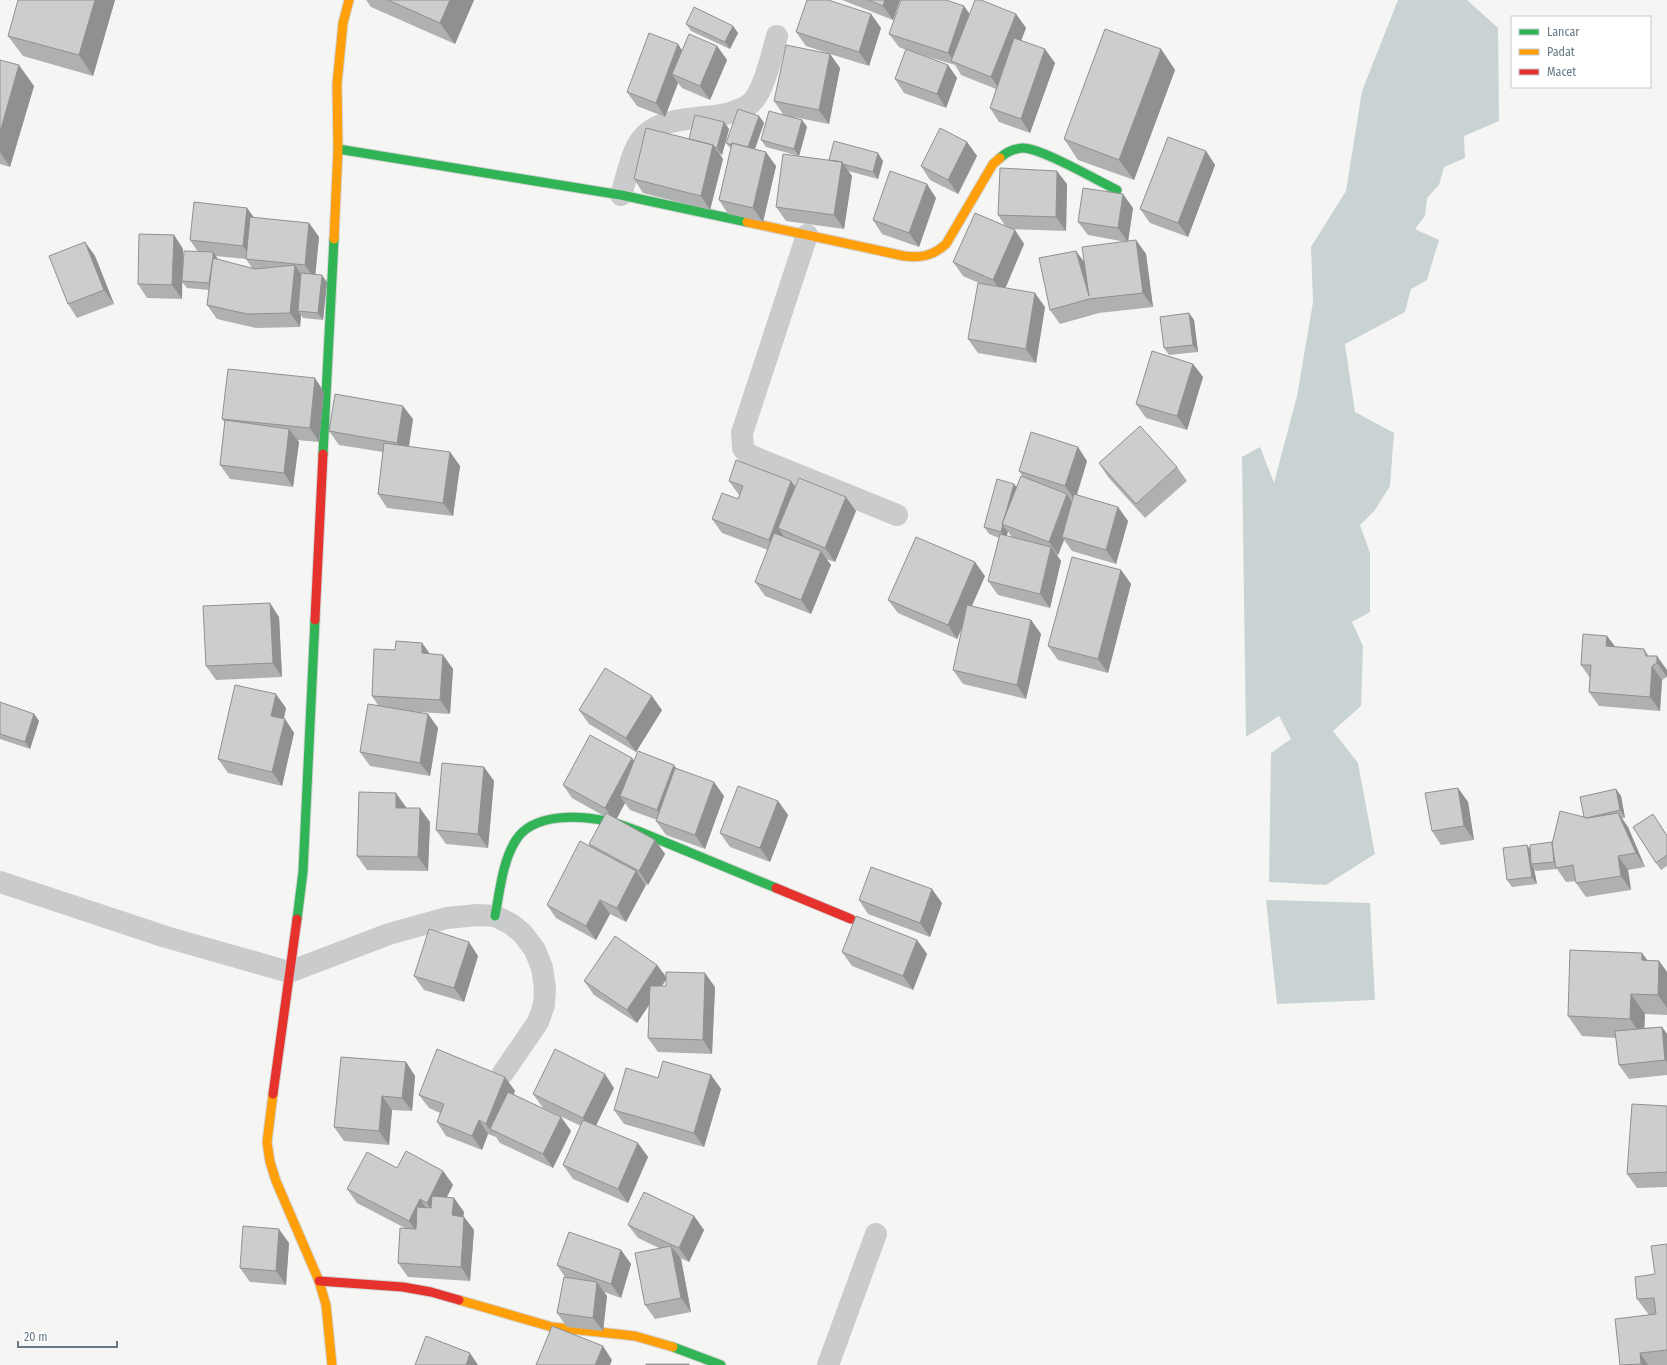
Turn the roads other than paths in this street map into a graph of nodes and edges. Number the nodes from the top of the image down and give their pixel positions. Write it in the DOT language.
graph roads {
  1 [pos="349,0"];
  2 [pos="777,36"];
  3 [pos="338,149"];
  4 [pos="1117,190"];
  5 [pos="621,195"];
  6 [pos="807,235"];
  7 [pos="897,515"];
  8 [pos="0,882"];
  9 [pos="496,916"];
  10 [pos="851,919"];
  11 [pos="289,972"];
  12 [pos="503,1073"];
  13 [pos="876,1234"];
  14 [pos="319,1281"];
  15 [pos="332,1365"];
  16 [pos="721,1365"];
  17 [pos="828,1365"];
  1 -- 3 [label="street"];
  2 -- 5 [label="street"];
  3 -- 5 [label="street"];
  3 -- 11 [label="street"];
  4 -- 6 [label="street"];
  5 -- 6 [label="street"];
  6 -- 7 [label="street"];
  8 -- 11 [label="street"];
  9 -- 10 [label="street"];
  9 -- 11 [label="street"];
  9 -- 12 [label="street"];
  11 -- 14 [label="street"];
  13 -- 17 [label="street"];
  14 -- 15 [label="street"];
  14 -- 16 [label="street"];
}
